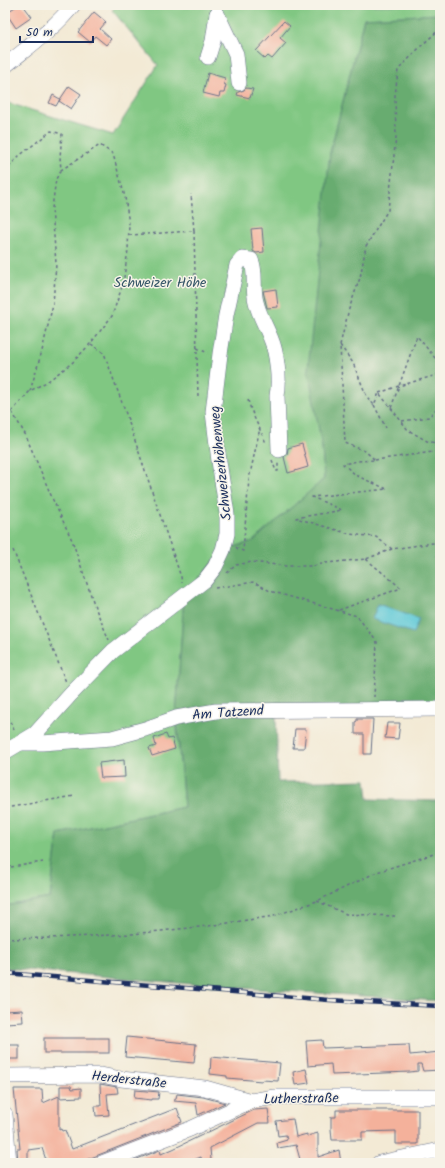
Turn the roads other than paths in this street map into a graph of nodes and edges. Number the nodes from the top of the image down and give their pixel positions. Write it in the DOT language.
graph roads {
  1 [pos="73,5"];
  2 [pos="217,9"];
  3 [pos="208,58"];
  4 [pos="5,66"];
  5 [pos="239,83"];
  6 [pos="278,450"];
  7 [pos="440,709"];
  8 [pos="20,743"];
  9 [pos="5,752"];
  10 [pos="5,1076"];
  11 [pos="440,1097"];
  12 [pos="251,1101"];
  13 [pos="5,1114"];
  14 [pos="440,1150"];
  15 [pos="9,1163"];
  16 [pos="102,1163"];
  17 [pos="382,1163"];
  1 -- 4 [label="street"];
  2 -- 3 [label="street"];
  2 -- 5 [label="street"];
  6 -- 8 [label="street, Schweizerhöhenweg"];
  7 -- 8 [label="street, Am Tatzend"];
  8 -- 9 [label="street, Schweizerhöhenweg"];
  10 -- 12 [label="street, Herderstraße"];
  11 -- 12 [label="street, Lutherstraße"];
  12 -- 16 [label="street, Lutherstraße"];
  13 -- 15 [label="street"];
  14 -- 17 [label="street"];
}
